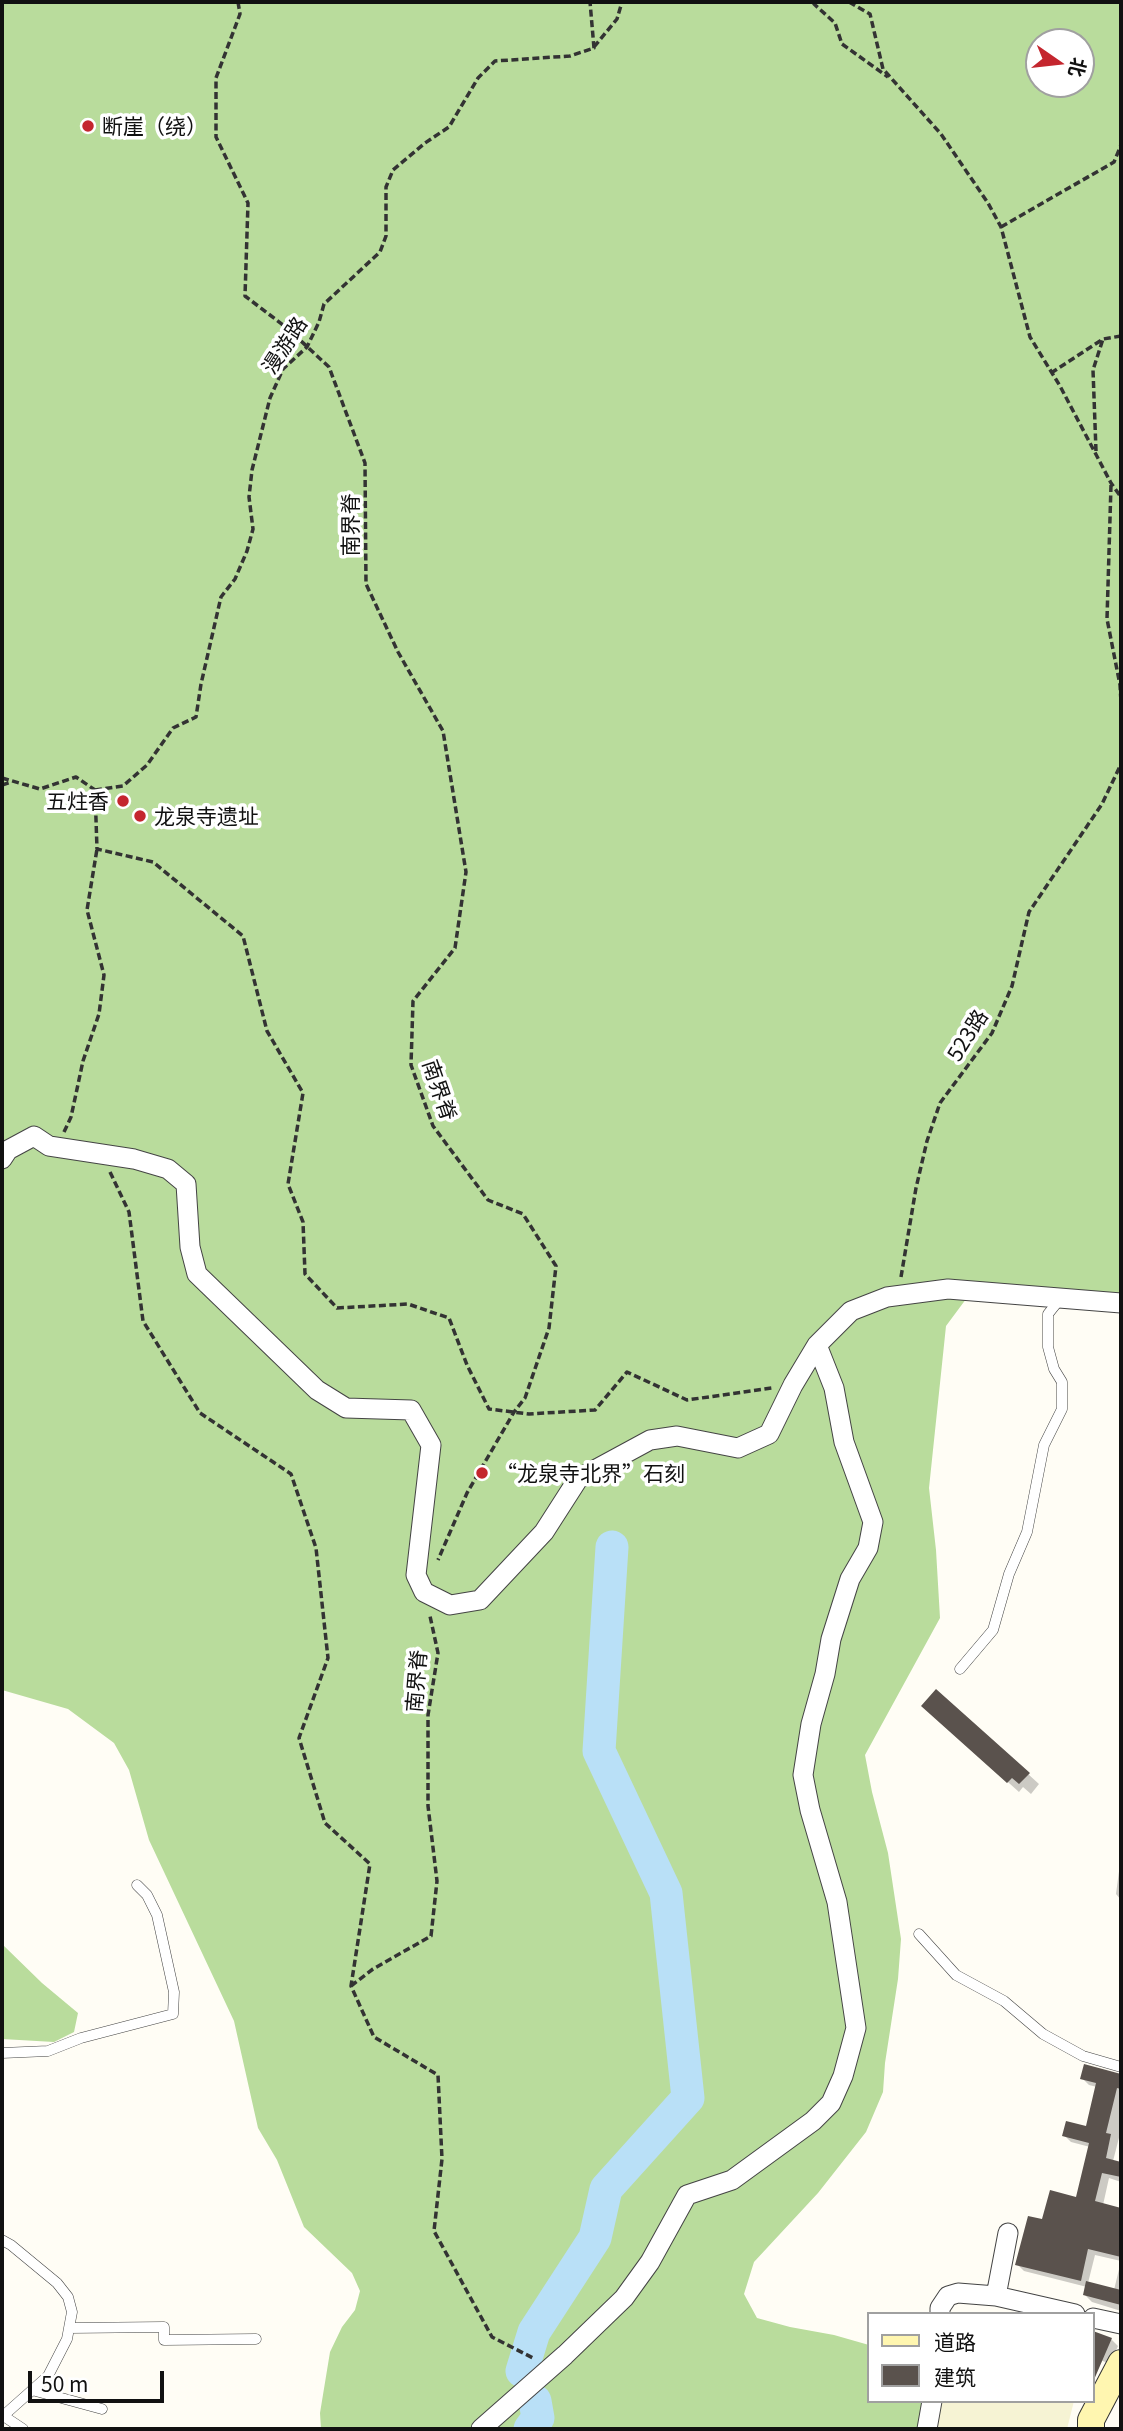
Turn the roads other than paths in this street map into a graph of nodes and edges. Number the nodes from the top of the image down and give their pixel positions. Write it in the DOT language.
graph roads {
  1 [pos="2,1159"];
  2 [pos="1061,1299"];
  3 [pos="1121,1303"];
  4 [pos="817,1345"];
  5 [pos="960,1669"];
  6 [pos="137,1885"];
  7 [pos="919,1934"];
  8 [pos="2,2053"];
  9 [pos="1121,2067"];
  10 [pos="1008,2233"];
  11 [pos="2,2240"];
  12 [pos="996,2296"];
  13 [pos="940,2312"];
  14 [pos="1066,2312"];
  15 [pos="1095,2318"];
  16 [pos="1121,2324"];
  17 [pos="69,2328"];
  18 [pos="256,2339"];
  19 [pos="1121,2362"];
  20 [pos="32,2390"];
  21 [pos="932,2403"];
  22 [pos="102,2409"];
  23 [pos="2,2416"];
  24 [pos="23,2429"];
  25 [pos="481,2429"];
  26 [pos="927,2429"];
  27 [pos="1091,2429"];
  1 -- 4 [label="street"];
  2 -- 3 [label="street"];
  2 -- 4 [label="street"];
  2 -- 5 [label="lane"];
  4 -- 25 [label="street"];
  6 -- 8 [label="lane"];
  7 -- 9 [label="lane"];
  10 -- 12 [label="street"];
  11 -- 17 [label="lane"];
  12 -- 13 [label="street"];
  12 -- 14 [label="street"];
  15 -- 16 [label="street"];
  17 -- 18 [label="lane"];
  17 -- 20 [label="lane"];
  19 -- 27 [label="street"];
  20 -- 22 [label="lane"];
  20 -- 23 [label="lane"];
  21 -- 26 [label="street"];
  23 -- 24 [label="lane"];
}
